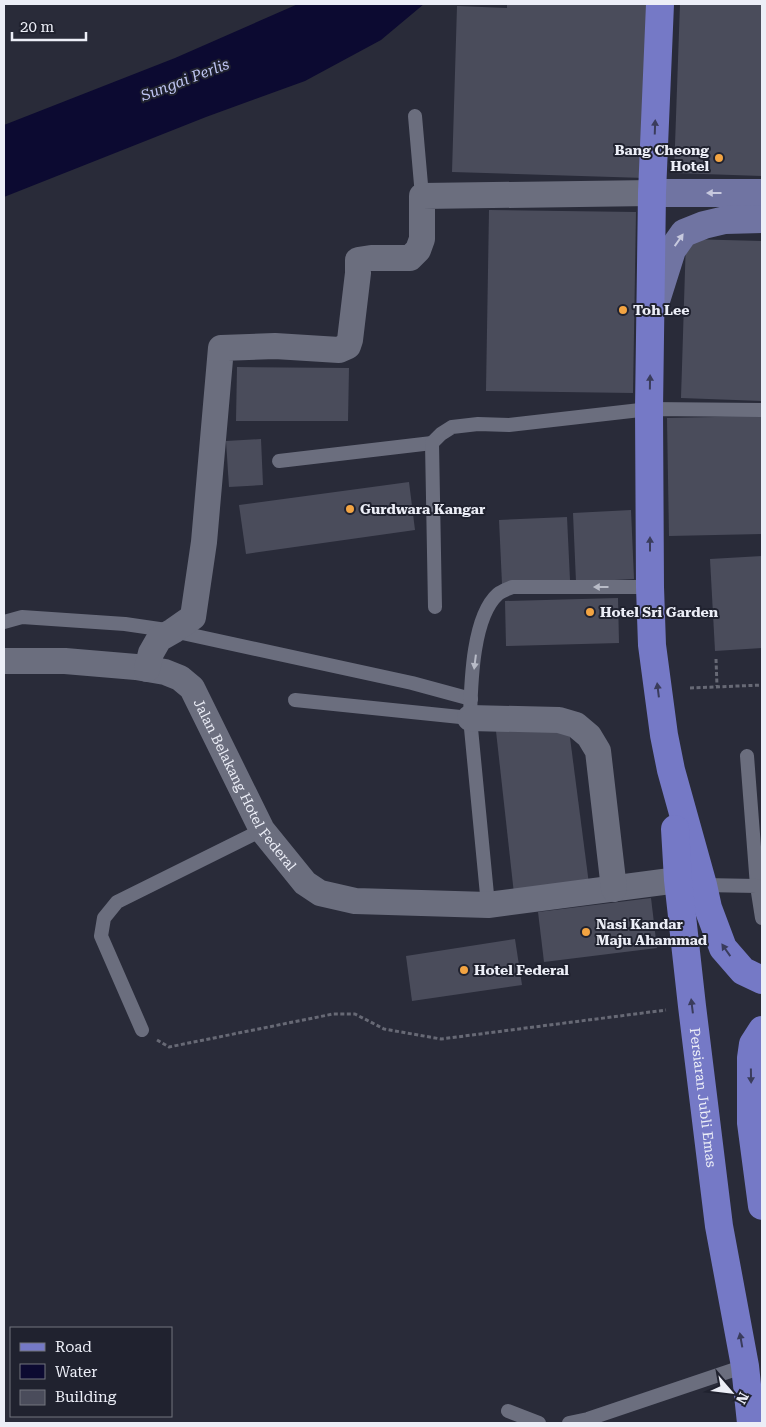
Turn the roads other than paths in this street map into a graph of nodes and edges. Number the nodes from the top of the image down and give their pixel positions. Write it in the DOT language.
graph roads {
  1 [pos="660,4"];
  2 [pos="415,116"];
  3 [pos="762,193"];
  4 [pos="652,194"];
  5 [pos="422,196"];
  6 [pos="762,219"];
  7 [pos="651,318"];
  8 [pos="649,409"];
  9 [pos="762,410"];
  10 [pos="432,443"];
  11 [pos="279,461"];
  12 [pos="650,587"];
  13 [pos="435,607"];
  14 [pos="4,622"];
  15 [pos="174,631"];
  16 [pos="4,661"];
  17 [pos="147,669"];
  18 [pos="295,700"];
  19 [pos="470,703"];
  20 [pos="747,756"];
  21 [pos="262,830"];
  22 [pos="690,882"];
  23 [pos="757,886"];
  24 [pos="614,888"];
  25 [pos="488,905"];
  26 [pos="762,918"];
  27 [pos="762,980"];
  28 [pos="142,1030"];
  29 [pos="762,1030"];
  30 [pos="762,1197"];
  31 [pos="745,1366"];
  32 [pos="508,1411"];
  33 [pos="539,1423"];
  34 [pos="569,1423"];
  35 [pos="751,1423"];
  4 -- 1 [label="main road, one-way"];
  2 -- 5 [label="lane"];
  3 -- 4 [label="street, one-way"];
  4 -- 5 [label="street"];
  4 -- 7 [label="main road"];
  5 -- 15 [label="street"];
  7 -- 6 [label="street, one-way"];
  8 -- 7 [label="main road, one-way"];
  8 -- 9 [label="lane"];
  8 -- 10 [label="lane"];
  12 -- 8 [label="main road, one-way"];
  10 -- 11 [label="lane"];
  10 -- 13 [label="lane"];
  12 -- 19 [label="lane, one-way"];
  22 -- 12 [label="main road, one-way"];
  14 -- 15 [label="lane"];
  15 -- 17 [label="street"];
  15 -- 19 [label="lane"];
  16 -- 17 [label="street, Jalan Belakang Hotel Federal"];
  17 -- 21 [label="street, Jalan Belakang Hotel Federal"];
  18 -- 19 [label="lane"];
  19 -- 24 [label="street"];
  19 -- 25 [label="lane"];
  20 -- 23 [label="lane"];
  21 -- 25 [label="street, Jalan Belakang Hotel Federal"];
  21 -- 28 [label="lane"];
  22 -- 23 [label="lane"];
  22 -- 24 [label="street, Jalan Belakang Hotel Federal"];
  27 -- 22 [label="main road, one-way"];
  31 -- 22 [label="main road, Persiaran Jubli Emas, one-way"];
  23 -- 26 [label="lane"];
  24 -- 25 [label="street, Jalan Belakang Hotel Federal"];
  29 -- 30 [label="main road, one-way"];
  31 -- 34 [label="lane"];
  31 -- 35 [label="main road, Persiaran Jubli Emas"];
  32 -- 33 [label="lane"];
}
